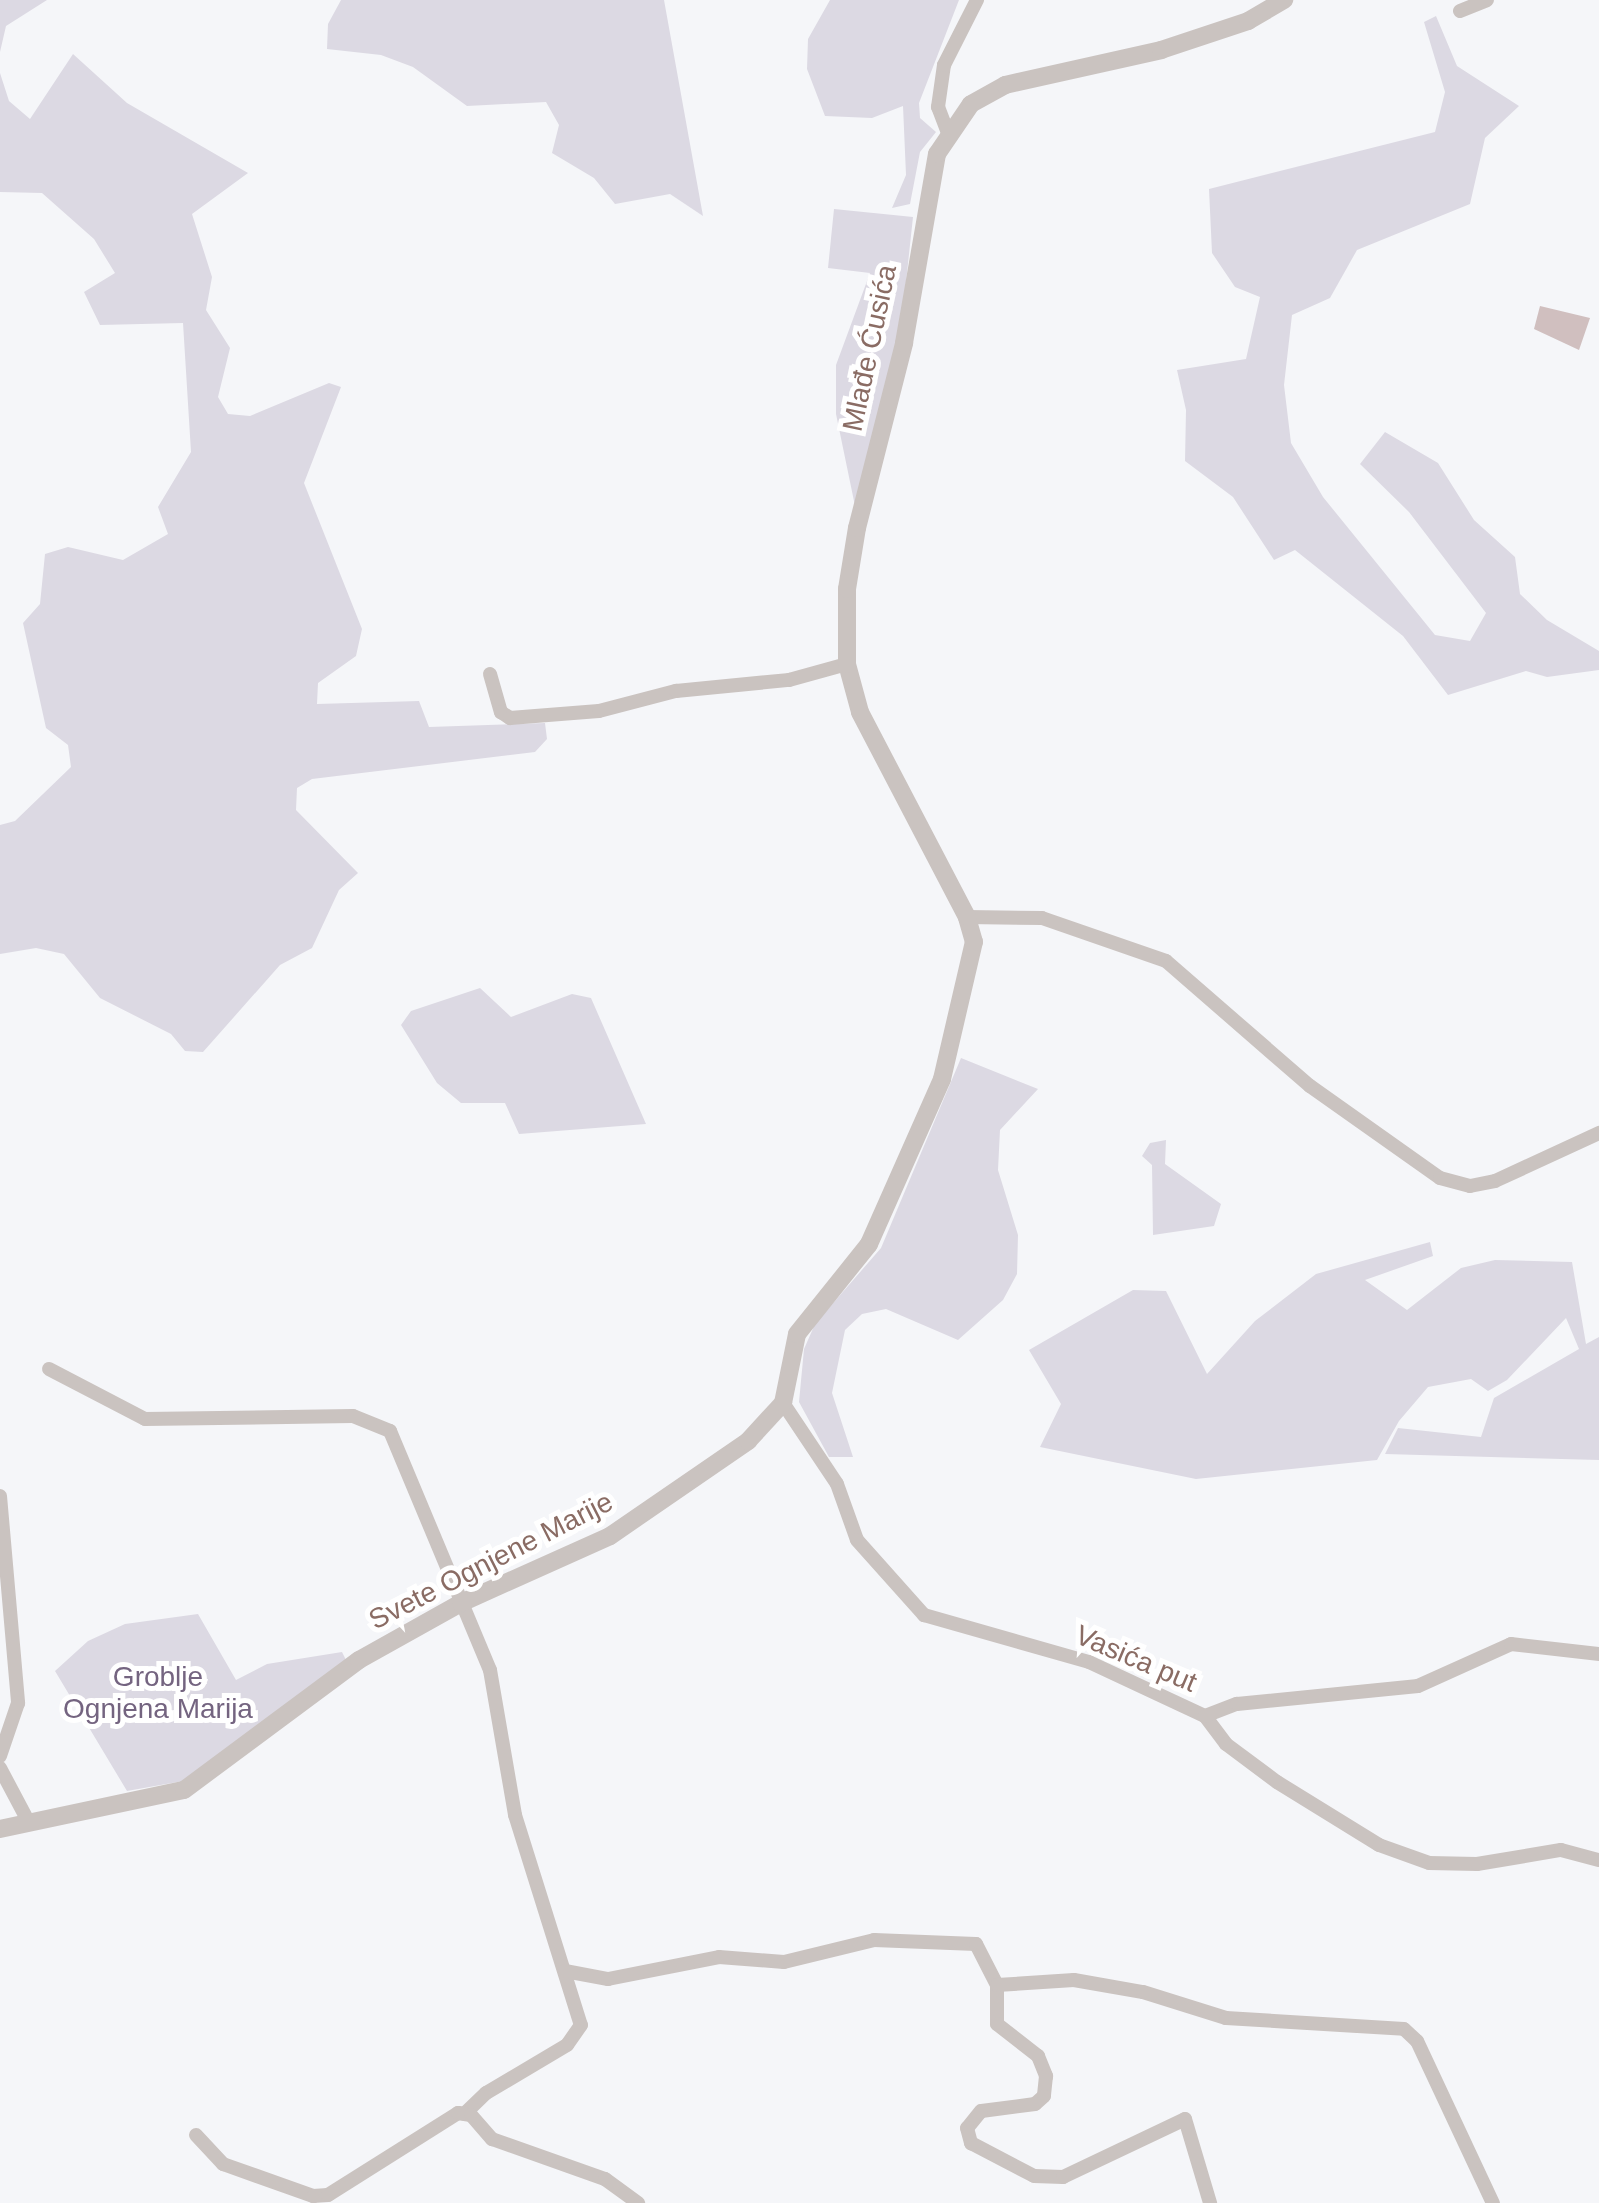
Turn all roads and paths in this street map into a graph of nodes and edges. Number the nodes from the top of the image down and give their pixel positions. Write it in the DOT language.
graph roads {
  1 [pos="977,0"];
  2 [pos="1284,0"];
  3 [pos="1487,0"];
  4 [pos="1460,11"];
  5 [pos="948,133"];
  6 [pos="847,664"];
  7 [pos="490,674"];
  8 [pos="967,918"];
  9 [pos="1599,1133"];
  10 [pos="48,1369"];
  11 [pos="783,1403"];
  12 [pos="0,1496"];
  13 [pos="462,1603"];
  14 [pos="1599,1654"];
  15 [pos="1206,1716"];
  16 [pos="0,1756"];
  17 [pos="0,1768"];
  18 [pos="28,1818"];
  19 [pos="0,1829"];
  20 [pos="1599,1860"];
  21 [pos="565,1971"];
  22 [pos="997,1986"];
  23 [pos="464,2114"];
  24 [pos="196,2135"];
  25 [pos="638,2203"];
  26 [pos="1210,2203"];
  27 [pos="1493,2203"];
  1 -- 5 [label="street"];
  2 -- 5 [label="street, Mlađe Ćusića"];
  3 -- 4 [label="street"];
  5 -- 6 [label="street, Mlađe Ćusića"];
  6 -- 7 [label="street"];
  6 -- 8 [label="street, Mlađe Ćusića"];
  8 -- 9 [label="street"];
  8 -- 11 [label="street"];
  10 -- 13 [label="street"];
  11 -- 13 [label="street, Svete Ognjene Marije"];
  11 -- 15 [label="street, Vasića put"];
  12 -- 16 [label="street"];
  13 -- 18 [label="street, Svete Ognjene Marije"];
  13 -- 21 [label="street"];
  14 -- 15 [label="street"];
  15 -- 20 [label="street, Vasića put"];
  17 -- 18 [label="street"];
  18 -- 19 [label="street, Svete Ognjene Marije"];
  21 -- 22 [label="street"];
  21 -- 23 [label="street"];
  22 -- 26 [label="street"];
  22 -- 27 [label="street"];
  23 -- 24 [label="street"];
  23 -- 25 [label="street"];
}
